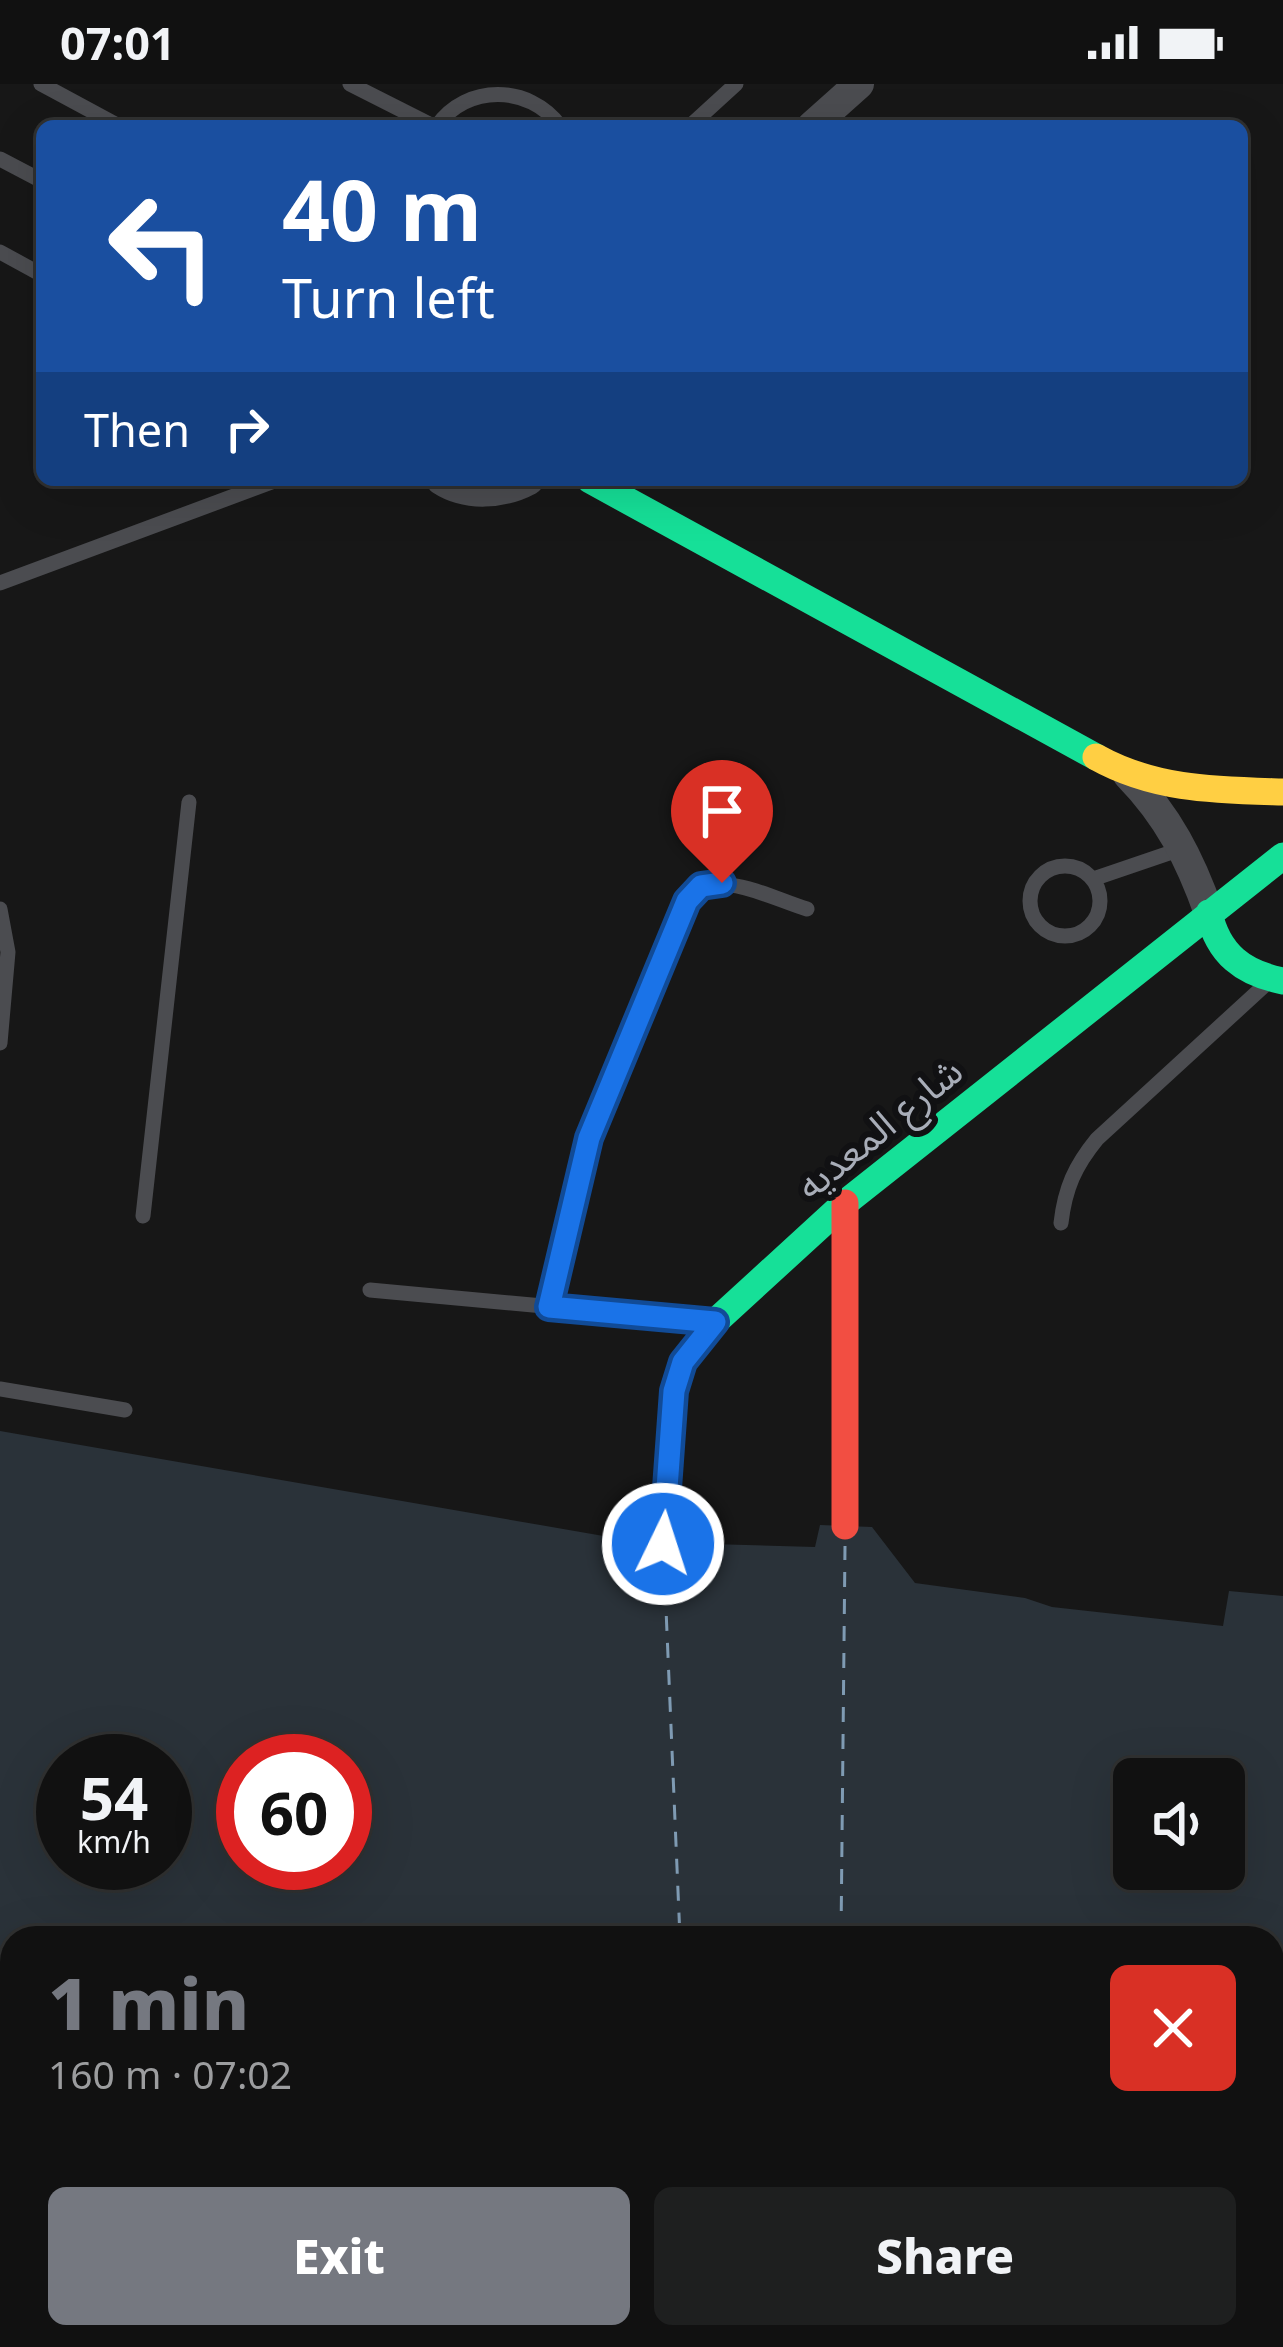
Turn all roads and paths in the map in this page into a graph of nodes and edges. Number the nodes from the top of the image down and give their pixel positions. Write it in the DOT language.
graph roads {
  1 [pos="41,84"];
  2 [pos="350,84"];
  3 [pos="545,84"];
  4 [pos="736,84"];
  5 [pos="859,84"];
  6 [pos="531,96"];
  7 [pos="108,120"];
  8 [pos="423,120"];
  9 [pos="440,120"];
  10 [pos="556,120"];
  11 [pos="697,120"];
  12 [pos="819,120"];
  13 [pos="0,160"];
  14 [pos="36,178"];
  15 [pos="0,252"];
  16 [pos="36,271"];
  17 [pos="262,486"];
  18 [pos="450,486"];
  19 [pos="510,486"];
  20 [pos="601,486"];
  21 [pos="0,583"];
  22 [pos="1128,776"];
  23 [pos="1283,792"];
  24 [pos="189,802"];
  25 [pos="1184,848"];
  26 [pos="1283,856"];
  27 [pos="1093,879"];
  28 [pos="0,909"];
  29 [pos="807,909"];
  30 [pos="1209,914"];
  31 [pos="1278,980"];
  32 [pos="0,1043"];
  33 [pos="845,1203"];
  34 [pos="143,1216"];
  35 [pos="1061,1223"];
  36 [pos="370,1290"];
  37 [pos="549,1307"];
  38 [pos="715,1322"];
  39 [pos="0,1389"];
  40 [pos="124,1410"];
  41 [pos="845,1526"];
  42 [pos="663,1544"];
  1 -- 7 [label="lane"];
  2 -- 8 [label="lane"];
  3 -- 6 [label="lane"];
  4 -- 11 [label="lane"];
  5 -- 12 [label="street"];
  6 -- 9 [label="lane"];
  6 -- 10 [label="lane"];
  13 -- 14 [label="lane"];
  15 -- 16 [label="lane"];
  17 -- 21 [label="lane"];
  18 -- 19 [label="street"];
  20 -- 22 [label="main road"];
  22 -- 23 [label="main road"];
  22 -- 25 [label="street"];
  24 -- 34 [label="lane"];
  25 -- 27 [label="lane"];
  25 -- 30 [label="street"];
  26 -- 30 [label="main road, شارع المعديه"];
  27 -- 27 [label="lane"];
  28 -- 32 [label="lane"];
  29 -- 37 [label="lane"];
  30 -- 31 [label="main road"];
  30 -- 33 [label="main road, شارع المعديه"];
  31 -- 35 [label="lane"];
  33 -- 38 [label="main road, شارع المعديه"];
  33 -- 41 [label="main road"];
  36 -- 37 [label="lane"];
  37 -- 38 [label="lane"];
  38 -- 42 [label="main road, شارع المعديه"];
  39 -- 40 [label="lane"];
}
